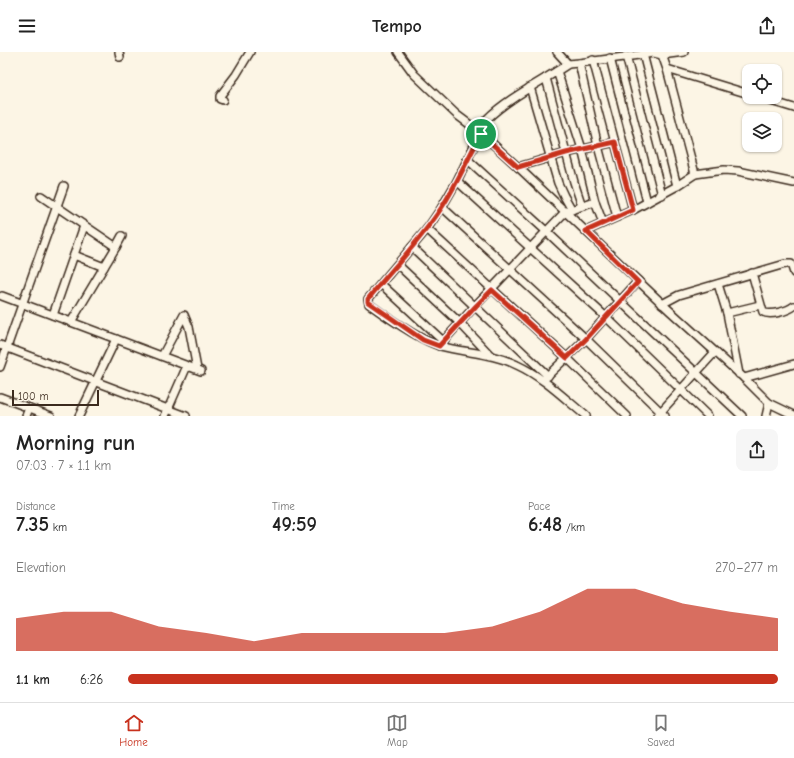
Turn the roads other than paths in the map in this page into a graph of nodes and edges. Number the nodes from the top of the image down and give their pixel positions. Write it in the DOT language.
graph roads {
  1 [pos="250,52"];
  2 [pos="398,52"];
  3 [pos="557,52"];
  4 [pos="684,52"];
  5 [pos="658,53"];
  6 [pos="643,54"];
  7 [pos="626,56"];
  8 [pos="610,58"];
  9 [pos="593,60"];
  10 [pos="579,63"];
  11 [pos="568,64"];
  12 [pos="667,69"];
  13 [pos="557,71"];
  14 [pos="546,78"];
  15 [pos="530,87"];
  16 [pos="742,92"];
  17 [pos="222,100"];
  18 [pos="781,104"];
  19 [pos="794,108"];
  20 [pos="481,134"];
  21 [pos="615,142"];
  22 [pos="598,146"];
  23 [pos="582,149"];
  24 [pos="566,153"];
  25 [pos="551,157"];
  26 [pos="467,159"];
  27 [pos="518,167"];
  28 [pos="695,174"];
  29 [pos="457,181"];
  30 [pos="794,183"];
  31 [pos="64,186"];
  32 [pos="677,186"];
  33 [pos="662,195"];
  34 [pos="42,196"];
  35 [pos="595,202"];
  36 [pos="647,202"];
  37 [pos="582,206"];
  38 [pos="57,207"];
  39 [pos="442,207"];
  40 [pos="633,210"];
  41 [pos="568,211"];
  42 [pos="617,217"];
  43 [pos="603,223"];
  44 [pos="84,226"];
  45 [pos="427,229"];
  46 [pos="546,231"];
  47 [pos="586,231"];
  48 [pos="122,236"];
  49 [pos="116,247"];
  50 [pos="412,247"];
  51 [pos="531,248"];
  52 [pos="74,255"];
  53 [pos="398,265"];
  54 [pos="104,267"];
  55 [pos="511,269"];
  56 [pos="752,273"];
  57 [pos="794,273"];
  58 [pos="638,282"];
  59 [pos="381,284"];
  60 [pos="718,284"];
  61 [pos="492,290"];
  62 [pos="2,296"];
  63 [pos="621,301"];
  64 [pos="22,304"];
  65 [pos="662,304"];
  66 [pos="760,305"];
  67 [pos="476,306"];
  68 [pos="794,306"];
  69 [pos="727,314"];
  70 [pos="53,315"];
  71 [pos="606,317"];
  72 [pos="71,322"];
  73 [pos="460,323"];
  74 [pos="116,339"];
  75 [pos="586,339"];
  76 [pos="441,344"];
  77 [pos="3,346"];
  78 [pos="715,352"];
  79 [pos="490,355"];
  80 [pos="162,356"];
  81 [pos="567,358"];
  82 [pos="794,364"];
  83 [pos="187,366"];
  84 [pos="0,367"];
  85 [pos="696,373"];
  86 [pos="741,376"];
  87 [pos="545,378"];
  88 [pos="96,381"];
  89 [pos="680,390"];
  90 [pos="0,397"];
  91 [pos="769,403"];
  92 [pos="30,408"];
  93 [pos="166,413"];
  94 [pos="661,415"];
  95 [pos="794,415"];
  96 [pos="26,416"];
  97 [pos="51,416"];
  98 [pos="79,416"];
  99 [pos="186,416"];
  100 [pos="586,416"];
  101 [pos="627,416"];
  102 [pos="708,416"];
  103 [pos="742,416"];
  104 [pos="766,416"];
  1 -- 17 [label="street"];
  2 -- 20 [label="street"];
  3 -- 11 [label="street"];
  4 -- 5 [label="street"];
  5 -- 6 [label="street"];
  5 -- 12 [label="street"];
  6 -- 7 [label="street"];
  6 -- 32 [label="street"];
  7 -- 8 [label="street"];
  7 -- 33 [label="street"];
  8 -- 9 [label="street"];
  8 -- 36 [label="street"];
  9 -- 10 [label="street"];
  9 -- 21 [label="street"];
  10 -- 11 [label="street"];
  10 -- 22 [label="street"];
  11 -- 13 [label="street"];
  12 -- 16 [label="street"];
  12 -- 28 [label="street"];
  13 -- 14 [label="street"];
  13 -- 23 [label="street"];
  14 -- 15 [label="street"];
  14 -- 24 [label="street"];
  15 -- 20 [label="street"];
  15 -- 25 [label="street"];
  18 -- 19 [label="street"];
  20 -- 26 [label="street"];
  20 -- 27 [label="street"];
  21 -- 22 [label="street"];
  21 -- 40 [label="street"];
  22 -- 23 [label="street"];
  22 -- 42 [label="street"];
  23 -- 24 [label="street"];
  23 -- 35 [label="street"];
  24 -- 25 [label="street"];
  24 -- 37 [label="street"];
  25 -- 27 [label="street"];
  25 -- 41 [label="street"];
  26 -- 29 [label="street"];
  26 -- 46 [label="street"];
  27 -- 41 [label="street"];
  28 -- 30 [label="street"];
  28 -- 32 [label="street"];
  29 -- 39 [label="street"];
  29 -- 51 [label="street"];
  31 -- 38 [label="street"];
  32 -- 33 [label="street"];
  33 -- 36 [label="street"];
  34 -- 38 [label="street"];
  35 -- 37 [label="street"];
  35 -- 43 [label="street"];
  36 -- 40 [label="street"];
  37 -- 41 [label="street"];
  38 -- 44 [label="street"];
  38 -- 64 [label="street"];
  39 -- 45 [label="street"];
  39 -- 55 [label="street"];
  40 -- 42 [label="street"];
  41 -- 46 [label="street"];
  41 -- 47 [label="street"];
  42 -- 43 [label="street"];
  43 -- 47 [label="street"];
  44 -- 49 [label="street"];
  44 -- 52 [label="street"];
  45 -- 50 [label="street"];
  45 -- 61 [label="street"];
  46 -- 51 [label="street"];
  46 -- 63 [label="street"];
  47 -- 58 [label="street"];
  48 -- 49 [label="street"];
  49 -- 54 [label="street"];
  50 -- 53 [label="street"];
  50 -- 67 [label="street"];
  51 -- 55 [label="street"];
  51 -- 71 [label="street"];
  52 -- 54 [label="street"];
  52 -- 70 [label="street"];
  53 -- 59 [label="street"];
  53 -- 73 [label="street"];
  54 -- 72 [label="street"];
  55 -- 61 [label="street"];
  55 -- 75 [label="street"];
  56 -- 57 [label="street"];
  56 -- 60 [label="street"];
  56 -- 66 [label="street"];
  58 -- 63 [label="street"];
  58 -- 65 [label="street"];
  59 -- 76 [label="street"];
  59 -- 76 [label="street"];
  60 -- 65 [label="street"];
  60 -- 69 [label="street"];
  61 -- 67 [label="street"];
  61 -- 81 [label="street"];
  62 -- 64 [label="street"];
  63 -- 71 [label="street"];
  63 -- 85 [label="street"];
  64 -- 70 [label="street"];
  64 -- 77 [label="street"];
  65 -- 78 [label="street"];
  66 -- 68 [label="street"];
  66 -- 69 [label="street"];
  67 -- 73 [label="street"];
  67 -- 87 [label="street"];
  69 -- 86 [label="street"];
  70 -- 72 [label="street"];
  71 -- 75 [label="street"];
  71 -- 89 [label="street"];
  72 -- 74 [label="street"];
  73 -- 76 [label="street"];
  73 -- 79 [label="street"];
  74 -- 80 [label="street"];
  74 -- 88 [label="street"];
  75 -- 81 [label="street"];
  75 -- 94 [label="street"];
  76 -- 79 [label="street"];
  77 -- 84 [label="street"];
  77 -- 88 [label="street"];
  78 -- 85 [label="street"];
  78 -- 86 [label="street"];
  79 -- 87 [label="street"];
  80 -- 83 [label="street"];
  80 -- 83 [label="street"];
  81 -- 87 [label="street"];
  81 -- 101 [label="street"];
  82 -- 86 [label="street"];
  83 -- 93 [label="street"];
  85 -- 89 [label="street"];
  85 -- 103 [label="street"];
  86 -- 91 [label="street"];
  87 -- 100 [label="street"];
  88 -- 93 [label="street"];
  88 -- 98 [label="street"];
  89 -- 94 [label="street"];
  89 -- 102 [label="street"];
  90 -- 92 [label="street"];
  91 -- 95 [label="street"];
  91 -- 104 [label="street"];
  92 -- 96 [label="street"];
  92 -- 97 [label="street"];
  93 -- 99 [label="street"];
}
